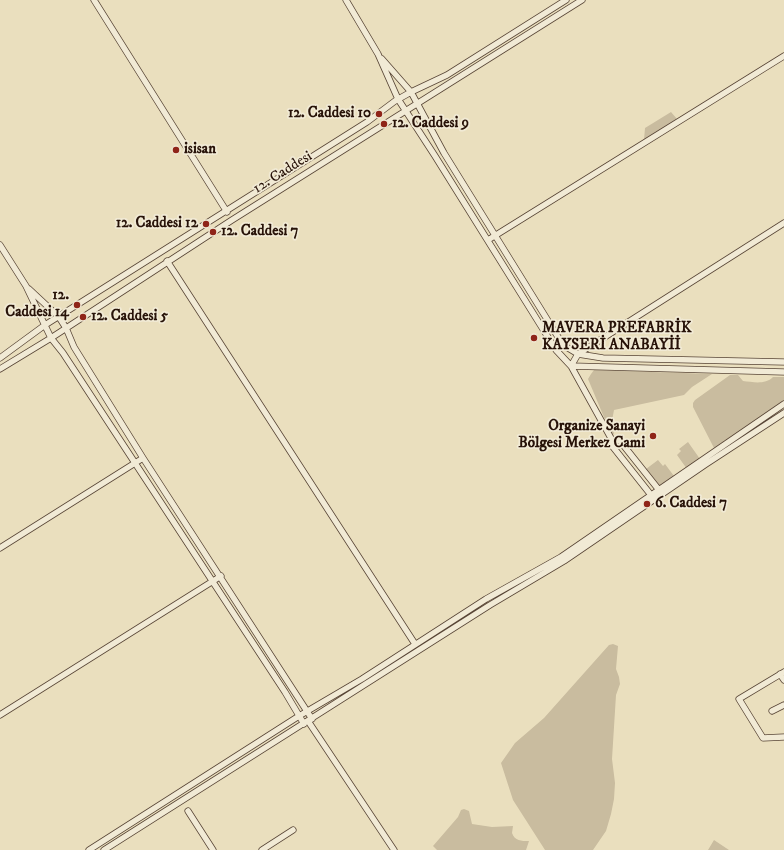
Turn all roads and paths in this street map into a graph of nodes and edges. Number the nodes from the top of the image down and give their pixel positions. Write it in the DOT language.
graph roads {
  1 [pos="94,0"];
  2 [pos="346,0"];
  3 [pos="566,0"];
  4 [pos="582,0"];
  5 [pos="378,54"];
  6 [pos="784,56"];
  7 [pos="411,92"];
  8 [pos="398,100"];
  9 [pos="418,103"];
  10 [pos="406,111"];
  11 [pos="227,212"];
  12 [pos="784,223"];
  13 [pos="495,236"];
  14 [pos="488,240"];
  15 [pos="0,245"];
  16 [pos="168,261"];
  17 [pos="26,286"];
  18 [pos="59,317"];
  19 [pos="45,325"];
  20 [pos="66,328"];
  21 [pos="52,338"];
  22 [pos="578,354"];
  23 [pos="0,358"];
  24 [pos="784,362"];
  25 [pos="571,366"];
  26 [pos="0,369"];
  27 [pos="784,372"];
  28 [pos="784,404"];
  29 [pos="784,413"];
  30 [pos="612,440"];
  31 [pos="143,458"];
  32 [pos="135,462"];
  33 [pos="659,490"];
  34 [pos="651,495"];
  35 [pos="0,548"];
  36 [pos="220,576"];
  37 [pos="212,581"];
  38 [pos="415,644"];
  39 [pos="782,673"];
  40 [pos="784,680"];
  41 [pos="784,705"];
  42 [pos="307,711"];
  43 [pos="772,711"];
  44 [pos="0,715"];
  45 [pos="299,716"];
  46 [pos="308,721"];
  47 [pos="784,737"];
  48 [pos="200,779"];
  49 [pos="204,786"];
  50 [pos="188,811"];
  51 [pos="293,830"];
  52 [pos="89,850"];
  53 [pos="104,850"];
  54 [pos="213,850"];
  55 [pos="262,850"];
  56 [pos="394,850"];
  1 -- 11 [label="street"];
  2 -- 5 [label="street"];
  3 -- 7 [label="street, 12. Caddesi"];
  4 -- 9 [label="street, 12. Caddesi"];
  5 -- 7 [label="street"];
  5 -- 8 [label="street"];
  6 -- 13 [label="street"];
  7 -- 8 [label="street, 12. Caddesi"];
  7 -- 9 [label="street"];
  8 -- 10 [label="street"];
  8 -- 11 [label="street, 12. Caddesi"];
  9 -- 10 [label="street, 12. Caddesi"];
  9 -- 13 [label="street"];
  10 -- 14 [label="street"];
  10 -- 16 [label="street, 12. Caddesi"];
  11 -- 18 [label="street, 12. Caddesi"];
  12 -- 22 [label="street"];
  13 -- 14 [label="street"];
  13 -- 22 [label="street"];
  14 -- 25 [label="street"];
  15 -- 17 [label="street"];
  16 -- 20 [label="street, 12. Caddesi"];
  16 -- 38 [label="street"];
  17 -- 18 [label="street"];
  17 -- 19 [label="street"];
  18 -- 19 [label="street, 12. Caddesi"];
  18 -- 20 [label="street"];
  19 -- 21 [label="street"];
  19 -- 23 [label="street, 12. Caddesi"];
  20 -- 21 [label="street, 12. Caddesi"];
  20 -- 31 [label="street"];
  21 -- 26 [label="street, 12. Caddesi"];
  21 -- 32 [label="street"];
  22 -- 24 [label="street"];
  22 -- 25 [label="street"];
  25 -- 27 [label="street"];
  25 -- 30 [label="street"];
  28 -- 33 [label="street"];
  29 -- 46 [label="street"];
  30 -- 33 [label="street"];
  30 -- 34 [label="street"];
  31 -- 32 [label="street"];
  31 -- 36 [label="street"];
  32 -- 35 [label="street"];
  32 -- 37 [label="street"];
  33 -- 34 [label="street"];
  34 -- 38 [label="street"];
  36 -- 37 [label="street"];
  36 -- 42 [label="street"];
  37 -- 44 [label="street"];
  37 -- 45 [label="street"];
  38 -- 42 [label="street"];
  39 -- 40 [label="street"];
  39 -- 47 [label="street"];
  41 -- 43 [label="street"];
  42 -- 45 [label="street"];
  42 -- 46 [label="street"];
  45 -- 46 [label="street"];
  45 -- 48 [label="street"];
  46 -- 49 [label="street"];
  46 -- 56 [label="street"];
  48 -- 49 [label="street"];
  48 -- 52 [label="street"];
  49 -- 53 [label="street"];
  50 -- 54 [label="street"];
  51 -- 55 [label="street"];
}
